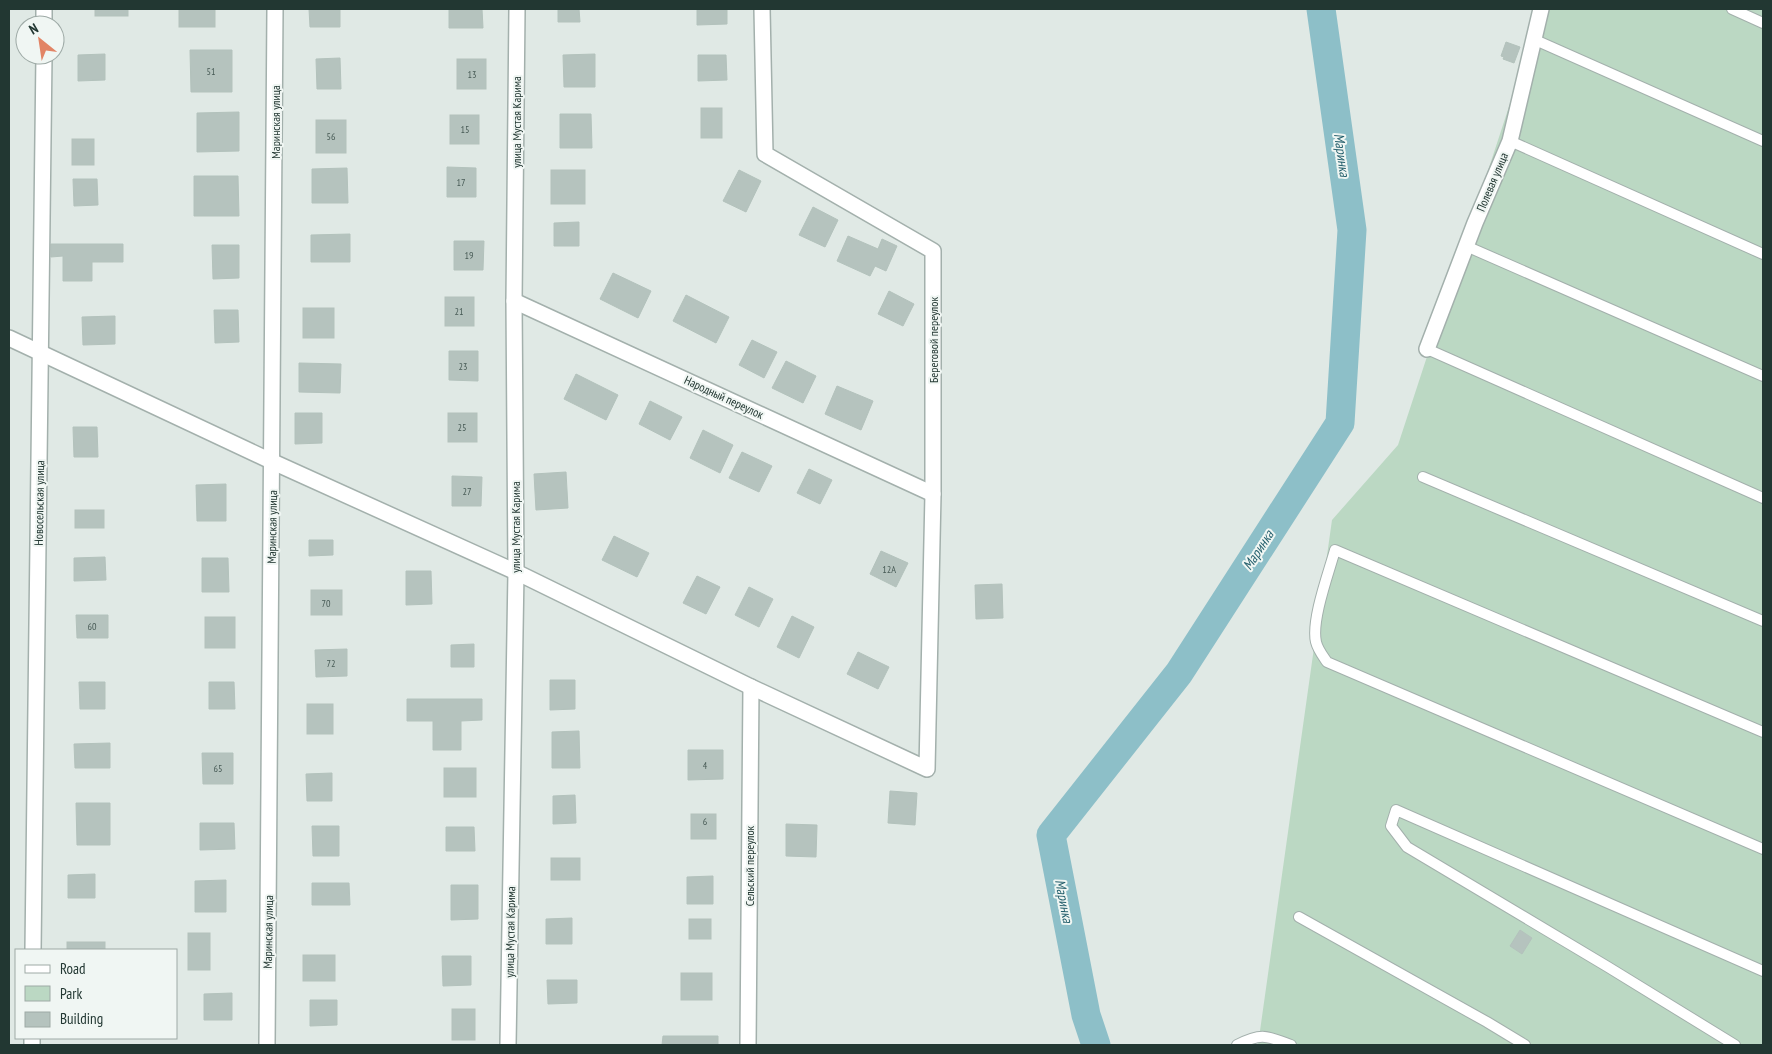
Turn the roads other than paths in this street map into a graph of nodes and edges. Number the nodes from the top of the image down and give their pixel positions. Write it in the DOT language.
graph roads {
  1 [pos="275,9"];
  2 [pos="517,9"];
  3 [pos="762,9"];
  4 [pos="1540,9"];
  5 [pos="1732,9"];
  6 [pos="1763,23"];
  7 [pos="1533,39"];
  8 [pos="44,65"];
  9 [pos="1510,141"];
  10 [pos="1763,141"];
  11 [pos="1466,246"];
  12 [pos="1763,254"];
  13 [pos="514,301"];
  14 [pos="9,338"];
  15 [pos="1427,349"];
  16 [pos="41,354"];
  17 [pos="1763,376"];
  18 [pos="273,462"];
  19 [pos="1423,477"];
  20 [pos="933,494"];
  21 [pos="1763,498"];
  22 [pos="516,572"];
  23 [pos="1763,622"];
  24 [pos="750,687"];
  25 [pos="1763,732"];
  26 [pos="1763,849"];
  27 [pos="1299,917"];
  28 [pos="33,949"];
  29 [pos="1763,971"];
  30 [pos="267,1045"];
  31 [pos="508,1045"];
  32 [pos="748,1045"];
  33 [pos="1237,1045"];
  34 [pos="1291,1045"];
  35 [pos="1525,1045"];
  36 [pos="1735,1045"];
  1 -- 18 [label="street, Маринская улица"];
  2 -- 13 [label="street, улица Мустая Карима"];
  3 -- 20 [label="street, Береговой переулок"];
  4 -- 7 [label="street, Полевая улица"];
  5 -- 6 [label="lane"];
  7 -- 9 [label="street, Полевая улица"];
  7 -- 10 [label="lane"];
  8 -- 16 [label="street, Новосельская улица"];
  9 -- 11 [label="street, Полевая улица"];
  9 -- 12 [label="lane"];
  11 -- 15 [label="street, Полевая улица"];
  11 -- 17 [label="lane"];
  13 -- 20 [label="street, Народный переулок"];
  13 -- 22 [label="street, улица Мустая Карима"];
  14 -- 16 [label="street"];
  15 -- 21 [label="lane"];
  16 -- 18 [label="street"];
  16 -- 28 [label="street, Новосельская улица"];
  18 -- 22 [label="street"];
  18 -- 30 [label="street, Маринская улица"];
  19 -- 23 [label="lane"];
  20 -- 24 [label="street, Береговой переулок"];
  22 -- 24 [label="street"];
  22 -- 31 [label="street, улица Мустая Карима"];
  24 -- 32 [label="street, Сельский переулок"];
  25 -- 26 [label="lane"];
  27 -- 35 [label="lane"];
  29 -- 36 [label="lane"];
  33 -- 34 [label="lane"];
}
